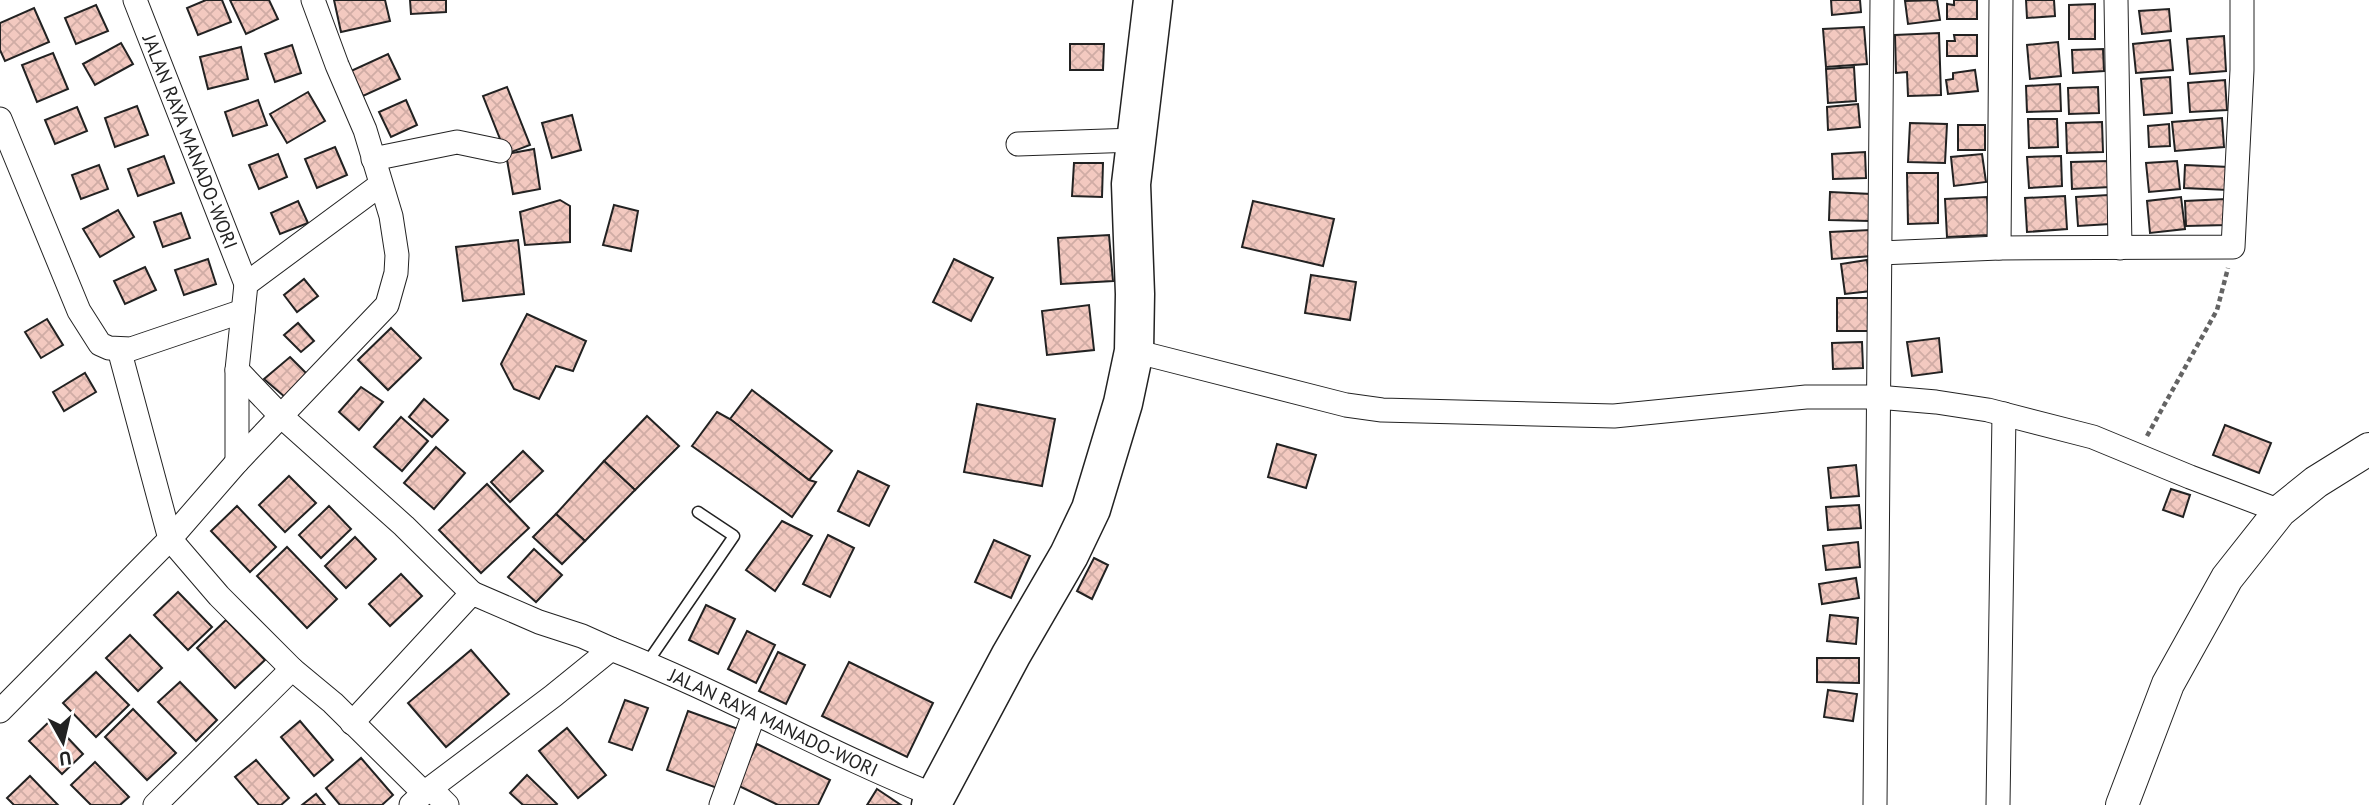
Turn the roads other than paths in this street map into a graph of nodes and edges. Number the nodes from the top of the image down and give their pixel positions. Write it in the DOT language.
graph roads {
  1 [pos="135,0"];
  2 [pos="313,0"];
  3 [pos="1153,0"];
  4 [pos="1881,0"];
  5 [pos="2001,0"];
  6 [pos="2116,0"];
  7 [pos="2242,0"];
  8 [pos="0,119"];
  9 [pos="1135,140"];
  10 [pos="1018,144"];
  11 [pos="500,151"];
  12 [pos="373,159"];
  13 [pos="380,185"];
  14 [pos="1999,248"];
  15 [pos="2120,248"];
  16 [pos="1880,253"];
  17 [pos="246,284"];
  18 [pos="243,311"];
  19 [pos="119,349"];
  20 [pos="1134,351"];
  21 [pos="237,370"];
  22 [pos="1877,397"];
  23 [pos="2004,414"];
  24 [pos="281,416"];
  25 [pos="2369,449"];
  26 [pos="237,462"];
  27 [pos="2280,511"];
  28 [pos="698,512"];
  29 [pos="170,539"];
  30 [pos="472,593"];
  31 [pos="611,649"];
  32 [pos="647,663"];
  33 [pos="292,669"];
  34 [pos="0,710"];
  35 [pos="754,714"];
  36 [pos="352,723"];
  37 [pos="422,795"];
  38 [pos="933,800"];
  39 [pos="155,805"];
  40 [pos="447,805"];
  41 [pos="721,805"];
  42 [pos="1875,805"];
  43 [pos="1998,805"];
  44 [pos="2122,805"];
  1 -- 17 [label="street, JALAN RAYA MANADO-WORI"];
  2 -- 12 [label="street"];
  3 -- 9 [label="highway"];
  4 -- 16 [label="street"];
  5 -- 14 [label="street"];
  6 -- 15 [label="street"];
  7 -- 15 [label="street"];
  8 -- 19 [label="street"];
  9 -- 10 [label="street"];
  9 -- 20 [label="highway"];
  11 -- 12 [label="street"];
  12 -- 13 [label="street"];
  13 -- 17 [label="street"];
  13 -- 24 [label="street"];
  14 -- 15 [label="street"];
  14 -- 16 [label="street"];
  16 -- 22 [label="street"];
  17 -- 18 [label="street"];
  18 -- 19 [label="street"];
  18 -- 21 [label="street"];
  19 -- 29 [label="street"];
  20 -- 22 [label="street"];
  20 -- 38 [label="highway"];
  21 -- 24 [label="street, JALAN RAYA MANADO-WORI"];
  21 -- 26 [label="street"];
  22 -- 23 [label="street"];
  22 -- 42 [label="street"];
  23 -- 27 [label="street"];
  23 -- 43 [label="street"];
  24 -- 26 [label="street"];
  24 -- 30 [label="street, JALAN RAYA MANADO-WORI"];
  25 -- 27 [label="main road"];
  26 -- 29 [label="street"];
  27 -- 44 [label="main road"];
  28 -- 32 [label="lane"];
  29 -- 33 [label="street"];
  29 -- 34 [label="street"];
  30 -- 31 [label="street, JALAN RAYA MANADO-WORI"];
  30 -- 36 [label="street"];
  31 -- 32 [label="street, JALAN RAYA MANADO-WORI"];
  31 -- 37 [label="street"];
  32 -- 35 [label="street, JALAN RAYA MANADO-WORI"];
  33 -- 36 [label="street"];
  33 -- 39 [label="street"];
  35 -- 38 [label="street, JALAN RAYA MANADO-WORI"];
  35 -- 41 [label="street"];
  36 -- 37 [label="street"];
  37 -- 40 [label="street"];
}
